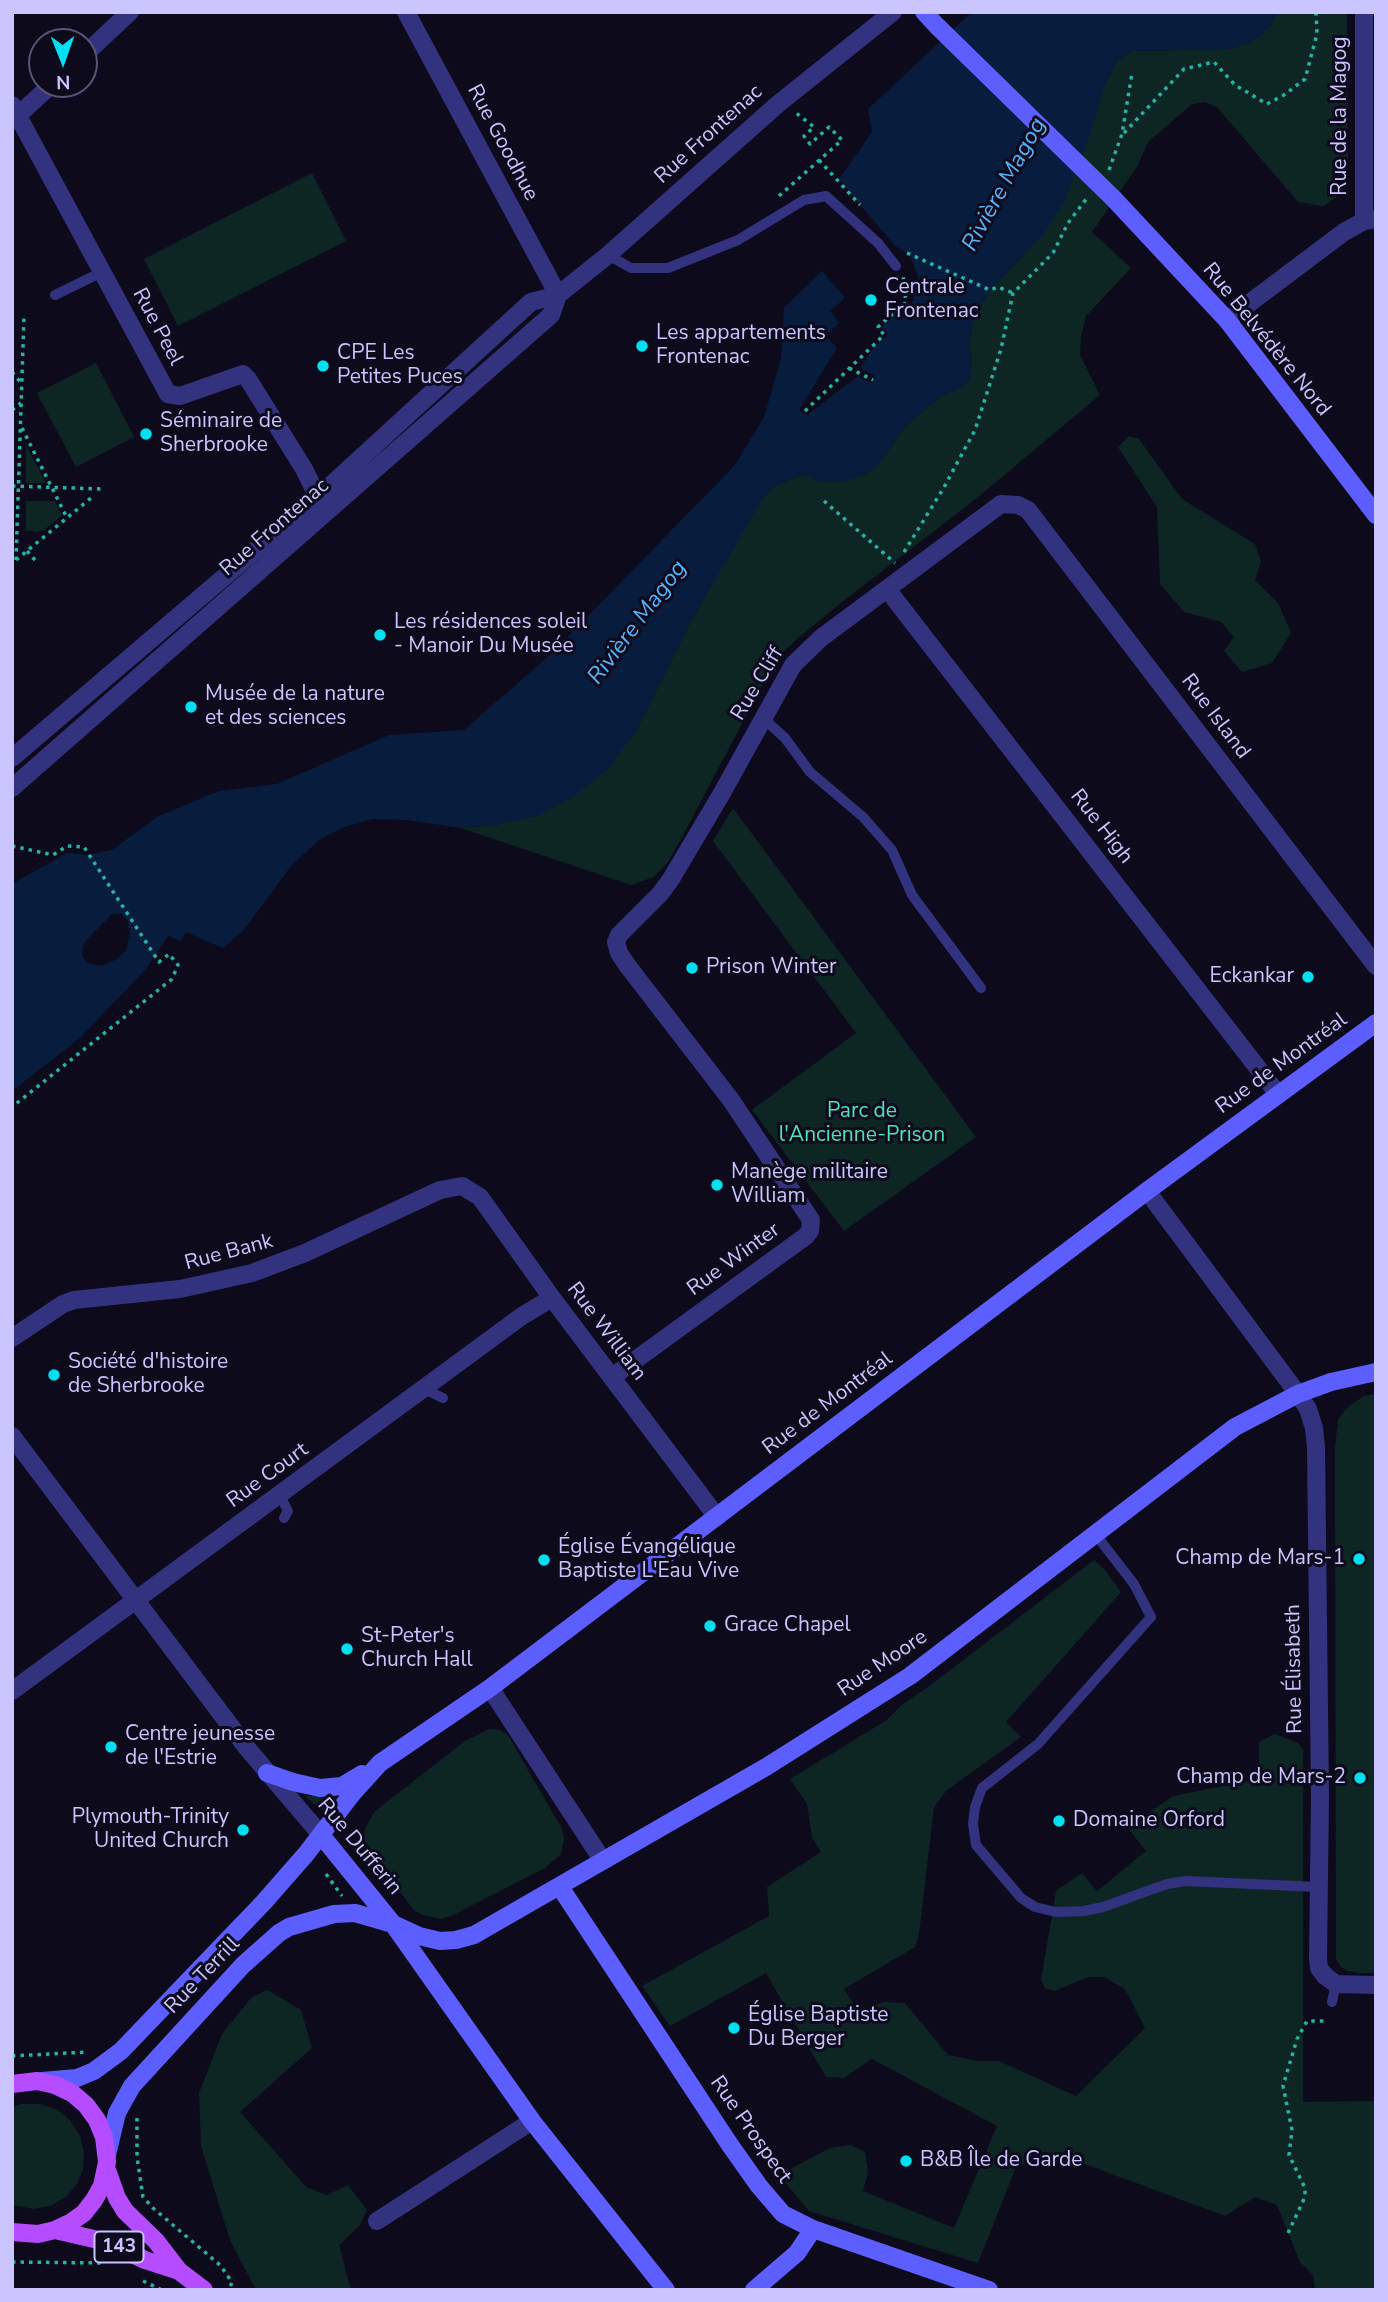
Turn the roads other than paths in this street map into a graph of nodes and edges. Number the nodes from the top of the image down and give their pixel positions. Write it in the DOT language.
graph roads {
  1 [pos="130,12"];
  2 [pos="406,12"];
  3 [pos="893,12"];
  4 [pos="923,12"];
  5 [pos="1364,12"];
  6 [pos="98,42"];
  7 [pos="34,98"];
  8 [pos="14,114"];
  9 [pos="1370,220"];
  10 [pos="608,255"];
  11 [pos="896,266"];
  12 [pos="102,272"];
  13 [pos="55,295"];
  14 [pos="558,295"];
  15 [pos="1227,320"];
  16 [pos="1011,504"];
  17 [pos="322,505"];
  18 [pos="1376,515"];
  19 [pos="887,589"];
  20 [pos="763,718"];
  21 [pos="12,758"];
  22 [pos="12,788"];
  23 [pos="619,953"];
  24 [pos="1376,966"];
  25 [pos="981,988"];
  26 [pos="1376,1023"];
  27 [pos="1278,1094"];
  28 [pos="452,1186"];
  29 [pos="1147,1191"];
  30 [pos="552,1298"];
  31 [pos="12,1338"];
  32 [pos="1376,1372"];
  33 [pos="612,1377"];
  34 [pos="424,1389"];
  35 [pos="1298,1394"];
  36 [pos="443,1398"];
  37 [pos="12,1436"];
  38 [pos="280,1496"];
  39 [pos="717,1517"];
  40 [pos="284,1518"];
  41 [pos="1096,1535"];
  42 [pos="136,1600"];
  43 [pos="490,1688"];
  44 [pos="12,1691"];
  45 [pos="380,1763"];
  46 [pos="267,1773"];
  47 [pos="321,1835"];
  48 [pos="603,1861"];
  49 [pos="561,1887"];
  50 [pos="1318,1887"];
  51 [pos="393,1924"];
  52 [pos="1336,1984"];
  53 [pos="1376,1985"];
  54 [pos="1332,2002"];
  55 [pos="37,2081"];
  56 [pos="12,2084"];
  57 [pos="532,2121"];
  58 [pos="107,2162"];
  59 [pos="377,2221"];
  60 [pos="813,2229"];
  61 [pos="55,2230"];
  62 [pos="12,2232"];
  63 [pos="179,2272"];
  64 [pos="204,2290"];
  65 [pos="666,2290"];
  66 [pos="754,2290"];
  67 [pos="989,2290"];
  1 -- 6 [label="street"];
  2 -- 14 [label="street, Rue Goodhue"];
  3 -- 10 [label="street, Rue Frontenac"];
  4 -- 15 [label="street, Rue Belvédère Nord, bridge"];
  5 -- 9 [label="street, Rue de la Magog"];
  7 -- 8 [label="street"];
  8 -- 12 [label="street, Rue Peel"];
  9 -- 15 [label="street"];
  10 -- 11 [label="lane"];
  10 -- 14 [label="street, Rue Frontenac"];
  12 -- 13 [label="lane"];
  12 -- 17 [label="street, Rue Peel"];
  14 -- 17 [label="street, Rue Frontenac"];
  15 -- 18 [label="street, Rue Belvédère Nord"];
  16 -- 19 [label="street, Rue Cliff"];
  16 -- 24 [label="street, Rue Island"];
  17 -- 21 [label="street, Rue Frontenac"];
  17 -- 22 [label="street, Rue Frontenac"];
  19 -- 20 [label="street, Rue Cliff"];
  19 -- 27 [label="street, Rue High"];
  20 -- 23 [label="street, Rue Cliff"];
  20 -- 25 [label="lane"];
  23 -- 33 [label="street, Rue Winter"];
  26 -- 27 [label="street, Rue de Montréal"];
  27 -- 29 [label="street, Rue de Montréal"];
  28 -- 30 [label="street, Rue William"];
  28 -- 31 [label="street, Rue Bank"];
  29 -- 35 [label="street, Rue Élisabeth"];
  29 -- 39 [label="street, Rue de Montréal"];
  30 -- 33 [label="street, Rue William"];
  30 -- 34 [label="street, Rue Court"];
  32 -- 35 [label="street, Rue Moore"];
  33 -- 39 [label="street, Rue William"];
  34 -- 36 [label="lane"];
  34 -- 38 [label="street, Rue Court"];
  35 -- 41 [label="street, Rue Moore"];
  35 -- 50 [label="street, Rue Élisabeth"];
  37 -- 42 [label="street, Rue Dufferin"];
  38 -- 40 [label="lane"];
  38 -- 42 [label="street, Rue Court"];
  39 -- 43 [label="street, Rue de Montréal"];
  41 -- 48 [label="street, Rue Moore"];
  41 -- 50 [label="lane"];
  42 -- 44 [label="street, Rue Court"];
  42 -- 46 [label="street, Rue Dufferin"];
  43 -- 45 [label="street, Rue de Montréal"];
  43 -- 48 [label="street"];
  45 -- 46 [label="street"];
  45 -- 47 [label="street, Rue de Montréal"];
  46 -- 47 [label="street, Rue Dufferin"];
  47 -- 51 [label="street, Rue Dufferin"];
  47 -- 55 [label="street, Rue Terrill"];
  48 -- 49 [label="street, Rue Moore"];
  49 -- 51 [label="street, Rue Moore"];
  49 -- 60 [label="street, Rue Prospect"];
  50 -- 52 [label="street, Rue Élisabeth"];
  51 -- 57 [label="street, Rue Dufferin"];
  51 -- 58 [label="street, Rue Terrill"];
  52 -- 53 [label="street"];
  52 -- 54 [label="lane"];
  55 -- 56 [label="main road, 143"];
  55 -- 58 [label="main road, 143"];
  57 -- 59 [label="street"];
  57 -- 65 [label="street, Rue Dufferin"];
  58 -- 61 [label="main road, 143"];
  58 -- 63 [label="main road, 143"];
  60 -- 66 [label="street"];
  60 -- 67 [label="street, Rue Prospect"];
  61 -- 62 [label="main road, 143"];
  61 -- 63 [label="main road, 143"];
  63 -- 64 [label="main road, 143"];
}
